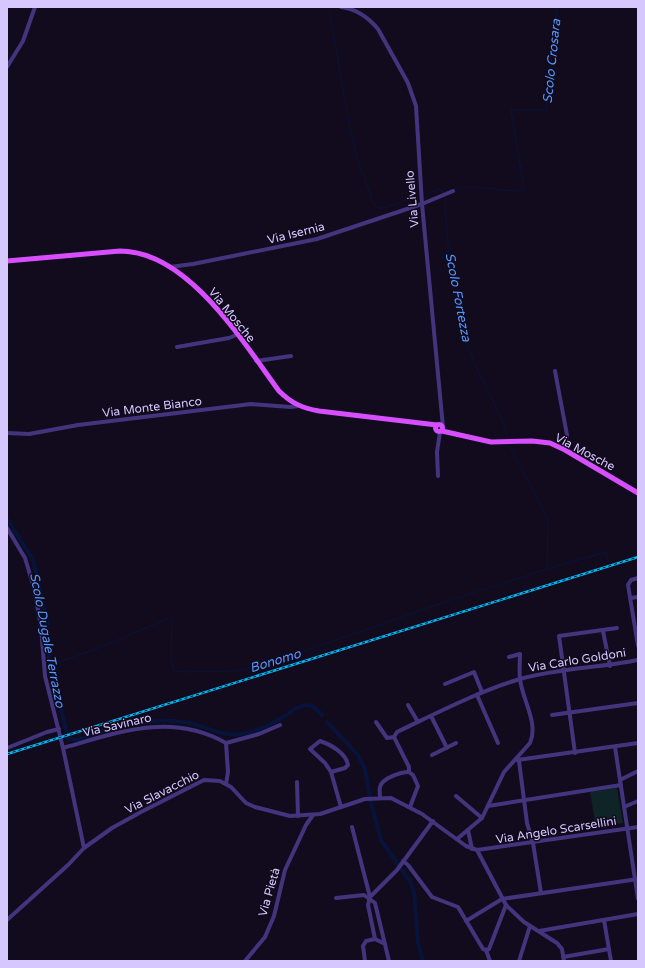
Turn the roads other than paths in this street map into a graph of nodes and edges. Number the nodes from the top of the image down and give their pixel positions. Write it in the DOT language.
graph roads {
  1 [pos="35,7"];
  2 [pos="341,7"];
  3 [pos="348,8"];
  4 [pos="7,67"];
  5 [pos="453,191"];
  6 [pos="422,204"];
  7 [pos="7,261"];
  8 [pos="170,267"];
  9 [pos="236,335"];
  10 [pos="177,347"];
  11 [pos="291,356"];
  12 [pos="256,361"];
  13 [pos="555,371"];
  14 [pos="299,406"];
  15 [pos="440,430"];
  16 [pos="7,433"];
  17 [pos="565,446"];
  18 [pos="438,476"];
  19 [pos="638,493"];
  20 [pos="7,528"];
  21 [pos="638,578"];
  22 [pos="638,597"];
  23 [pos="630,598"];
  24 [pos="617,628"];
  25 [pos="603,631"];
  26 [pos="638,646"];
  27 [pos="509,658"];
  28 [pos="638,660"];
  29 [pos="610,666"];
  30 [pos="564,670"];
  31 [pos="520,679"];
  32 [pos="445,684"];
  33 [pos="482,692"];
  34 [pos="477,695"];
  35 [pos="638,703"];
  36 [pos="408,705"];
  37 [pos="570,713"];
  38 [pos="552,715"];
  39 [pos="431,716"];
  40 [pos="376,722"];
  41 [pos="418,722"];
  42 [pos="280,725"];
  43 [pos="59,729"];
  44 [pos="394,737"];
  45 [pos="226,743"];
  46 [pos="456,743"];
  47 [pos="498,743"];
  48 [pos="638,743"];
  49 [pos="615,747"];
  50 [pos="7,748"];
  51 [pos="63,748"];
  52 [pos="447,748"];
  53 [pos="575,753"];
  54 [pos="432,755"];
  55 [pos="517,760"];
  56 [pos="638,771"];
  57 [pos="331,772"];
  58 [pos="409,772"];
  59 [pos="620,780"];
  60 [pos="297,782"];
  61 [pos="226,784"];
  62 [pos="621,786"];
  63 [pos="456,796"];
  64 [pos="380,797"];
  65 [pos="524,800"];
  66 [pos="638,801"];
  67 [pos="488,806"];
  68 [pos="342,807"];
  69 [pos="410,807"];
  70 [pos="624,807"];
  71 [pos="314,815"];
  72 [pos="300,816"];
  73 [pos="482,818"];
  74 [pos="433,821"];
  75 [pos="306,824"];
  76 [pos="352,827"];
  77 [pos="638,828"];
  78 [pos="627,829"];
  79 [pos="468,830"];
  80 [pos="457,839"];
  81 [pos="533,843"];
  82 [pos="84,848"];
  83 [pos="474,850"];
  84 [pos="402,862"];
  85 [pos="637,879"];
  86 [pos="541,893"];
  87 [pos="336,898"];
  88 [pos="370,898"];
  89 [pos="502,899"];
  90 [pos="638,899"];
  91 [pos="506,905"];
  92 [pos="638,914"];
  93 [pos="475,916"];
  94 [pos="7,920"];
  95 [pos="466,920"];
  96 [pos="604,920"];
  97 [pos="530,926"];
  98 [pos="471,929"];
  99 [pos="539,932"];
  100 [pos="375,939"];
  101 [pos="385,944"];
  102 [pos="609,949"];
  103 [pos="486,950"];
  104 [pos="564,959"];
  105 [pos="245,961"];
  106 [pos="365,961"];
  107 [pos="389,961"];
  108 [pos="490,961"];
  109 [pos="519,961"];
  110 [pos="611,961"];
  1 -- 4 [label="street"];
  2 -- 3 [label="street, Via Livello"];
  3 -- 6 [label="street, Via Livello"];
  5 -- 6 [label="street, Via Isernia"];
  6 -- 8 [label="street, Via Isernia"];
  6 -- 15 [label="street, Via Livello"];
  7 -- 8 [label="main road, Via Mosche"];
  8 -- 9 [label="main road, Via Mosche"];
  9 -- 10 [label="street"];
  9 -- 12 [label="main road, Via Mosche"];
  11 -- 12 [label="street"];
  12 -- 14 [label="main road, Via Mosche"];
  13 -- 17 [label="street"];
  14 -- 15 [label="main road, Via Mosche"];
  14 -- 16 [label="street, Via Monte Bianco"];
  15 -- 18 [label="street, Via Livello"];
  15 -- 19 [label="main road, Via Mosche"];
  20 -- 43 [label="street"];
  21 -- 23 [label="street"];
  22 -- 23 [label="street"];
  23 -- 26 [label="street"];
  24 -- 25 [label="street"];
  25 -- 29 [label="street"];
  25 -- 30 [label="street"];
  27 -- 31 [label="street"];
  28 -- 29 [label="street, Via Carlo Goldoni"];
  29 -- 30 [label="street, Via Carlo Goldoni"];
  30 -- 31 [label="street, Via Carlo Goldoni"];
  30 -- 37 [label="street"];
  31 -- 33 [label="street, Via Carlo Goldoni"];
  31 -- 55 [label="street"];
  32 -- 33 [label="street"];
  33 -- 34 [label="street, Via Carlo Goldoni"];
  34 -- 39 [label="street, Via Carlo Goldoni"];
  34 -- 47 [label="street"];
  35 -- 37 [label="street"];
  36 -- 41 [label="street"];
  37 -- 38 [label="street"];
  37 -- 53 [label="street"];
  39 -- 41 [label="street, Via Carlo Goldoni"];
  39 -- 52 [label="street"];
  40 -- 44 [label="street"];
  41 -- 44 [label="street, Via Carlo Goldoni"];
  42 -- 45 [label="street"];
  43 -- 50 [label="street"];
  43 -- 51 [label="street"];
  44 -- 58 [label="street"];
  45 -- 51 [label="street, Via Savinaro"];
  45 -- 61 [label="street"];
  46 -- 52 [label="street"];
  48 -- 49 [label="street"];
  49 -- 53 [label="street"];
  49 -- 59 [label="street"];
  51 -- 82 [label="street"];
  52 -- 54 [label="street"];
  53 -- 55 [label="street"];
  55 -- 65 [label="street"];
  55 -- 67 [label="street"];
  56 -- 59 [label="street"];
  57 -- 57 [label="street"];
  57 -- 68 [label="street"];
  58 -- 64 [label="street"];
  58 -- 69 [label="street"];
  59 -- 62 [label="street"];
  60 -- 72 [label="street"];
  61 -- 72 [label="street"];
  61 -- 82 [label="street, Via Slavacchio"];
  62 -- 65 [label="street"];
  62 -- 70 [label="street"];
  63 -- 73 [label="street"];
  64 -- 68 [label="street"];
  64 -- 69 [label="street"];
  65 -- 67 [label="street"];
  65 -- 81 [label="street"];
  66 -- 70 [label="street"];
  67 -- 73 [label="street"];
  68 -- 71 [label="street"];
  69 -- 74 [label="street"];
  70 -- 78 [label="street"];
  71 -- 72 [label="street"];
  71 -- 75 [label="street, Via Pietà"];
  72 -- 75 [label="street"];
  73 -- 79 [label="street"];
  74 -- 80 [label="street"];
  74 -- 84 [label="street"];
  75 -- 105 [label="street, Via Pietà"];
  76 -- 88 [label="street"];
  77 -- 78 [label="street, Via Angelo Scarsellini"];
  78 -- 81 [label="street, Via Angelo Scarsellini"];
  78 -- 85 [label="street"];
  79 -- 80 [label="street"];
  79 -- 83 [label="street"];
  80 -- 83 [label="street"];
  81 -- 83 [label="street, Via Angelo Scarsellini"];
  81 -- 86 [label="street"];
  82 -- 94 [label="street, Via Slavacchio"];
  83 -- 89 [label="street"];
  84 -- 88 [label="street"];
  84 -- 95 [label="street"];
  85 -- 86 [label="street"];
  85 -- 90 [label="street"];
  86 -- 89 [label="street"];
  87 -- 88 [label="street"];
  88 -- 100 [label="street"];
  88 -- 101 [label="street"];
  89 -- 91 [label="street"];
  89 -- 93 [label="street"];
  91 -- 97 [label="street"];
  91 -- 103 [label="street"];
  92 -- 96 [label="street"];
  93 -- 95 [label="street"];
  93 -- 98 [label="street"];
  95 -- 98 [label="street"];
  96 -- 99 [label="street"];
  96 -- 102 [label="street"];
  97 -- 99 [label="street"];
  97 -- 109 [label="street"];
  98 -- 103 [label="street"];
  99 -- 104 [label="street"];
  100 -- 101 [label="street"];
  100 -- 106 [label="street"];
  101 -- 107 [label="street"];
  102 -- 104 [label="street"];
  102 -- 110 [label="street"];
  103 -- 108 [label="street"];
}
